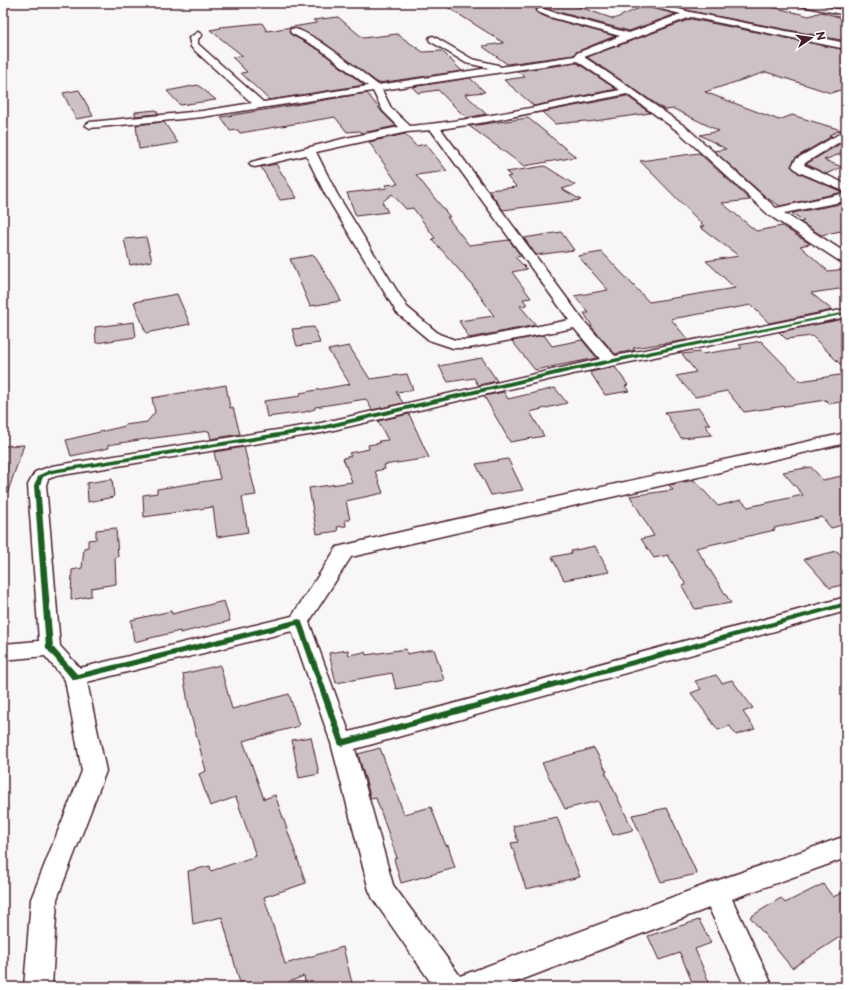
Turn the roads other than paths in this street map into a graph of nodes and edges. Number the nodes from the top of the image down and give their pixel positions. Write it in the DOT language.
graph roads {
  1 [pos="647,3"];
  2 [pos="798,3"];
  3 [pos="541,10"];
  4 [pos="846,13"];
  5 [pos="690,14"];
  6 [pos="294,31"];
  7 [pos="198,35"];
  8 [pos="629,36"];
  9 [pos="433,39"];
  10 [pos="846,46"];
  11 [pos="579,58"];
  12 [pos="520,68"];
  13 [pos="377,89"];
  14 [pos="629,91"];
  15 [pos="260,105"];
  16 [pos="90,125"];
  17 [pos="434,127"];
  18 [pos="408,129"];
  19 [pos="846,133"];
  20 [pos="309,150"];
  21 [pos="255,164"];
  22 [pos="846,188"];
  23 [pos="846,197"];
  24 [pos="773,212"];
  25 [pos="846,259"];
  26 [pos="846,313"];
  27 [pos="578,323"];
  28 [pos="611,362"];
  29 [pos="846,438"];
  30 [pos="846,604"];
  31 [pos="299,622"];
  32 [pos="50,648"];
  33 [pos="3,652"];
  34 [pos="75,676"];
  35 [pos="342,743"];
  36 [pos="846,847"];
  37 [pos="716,893"];
  38 [pos="38,987"];
  39 [pos="451,987"];
  40 [pos="467,987"];
  41 [pos="759,987"];
  1 -- 5 [label="street"];
  2 -- 4 [label="street"];
  3 -- 8 [label="street"];
  5 -- 8 [label="street"];
  5 -- 10 [label="street"];
  6 -- 13 [label="street"];
  7 -- 15 [label="street"];
  8 -- 11 [label="street"];
  9 -- 12 [label="street"];
  11 -- 12 [label="street"];
  11 -- 14 [label="street"];
  12 -- 13 [label="street"];
  13 -- 15 [label="street"];
  13 -- 18 [label="street"];
  14 -- 17 [label="street"];
  14 -- 24 [label="street"];
  15 -- 16 [label="street"];
  17 -- 18 [label="street"];
  17 -- 27 [label="street"];
  18 -- 20 [label="street"];
  19 -- 22 [label="street"];
  20 -- 21 [label="street"];
  20 -- 27 [label="street"];
  23 -- 24 [label="street"];
  24 -- 25 [label="street"];
  26 -- 28 [label="street"];
  27 -- 28 [label="street"];
  28 -- 32 [label="street"];
  29 -- 31 [label="street"];
  30 -- 35 [label="street"];
  31 -- 34 [label="street"];
  31 -- 35 [label="street"];
  32 -- 33 [label="street"];
  32 -- 34 [label="street"];
  34 -- 38 [label="street"];
  35 -- 39 [label="street"];
  36 -- 37 [label="street"];
  37 -- 40 [label="street"];
  37 -- 41 [label="street"];
}
